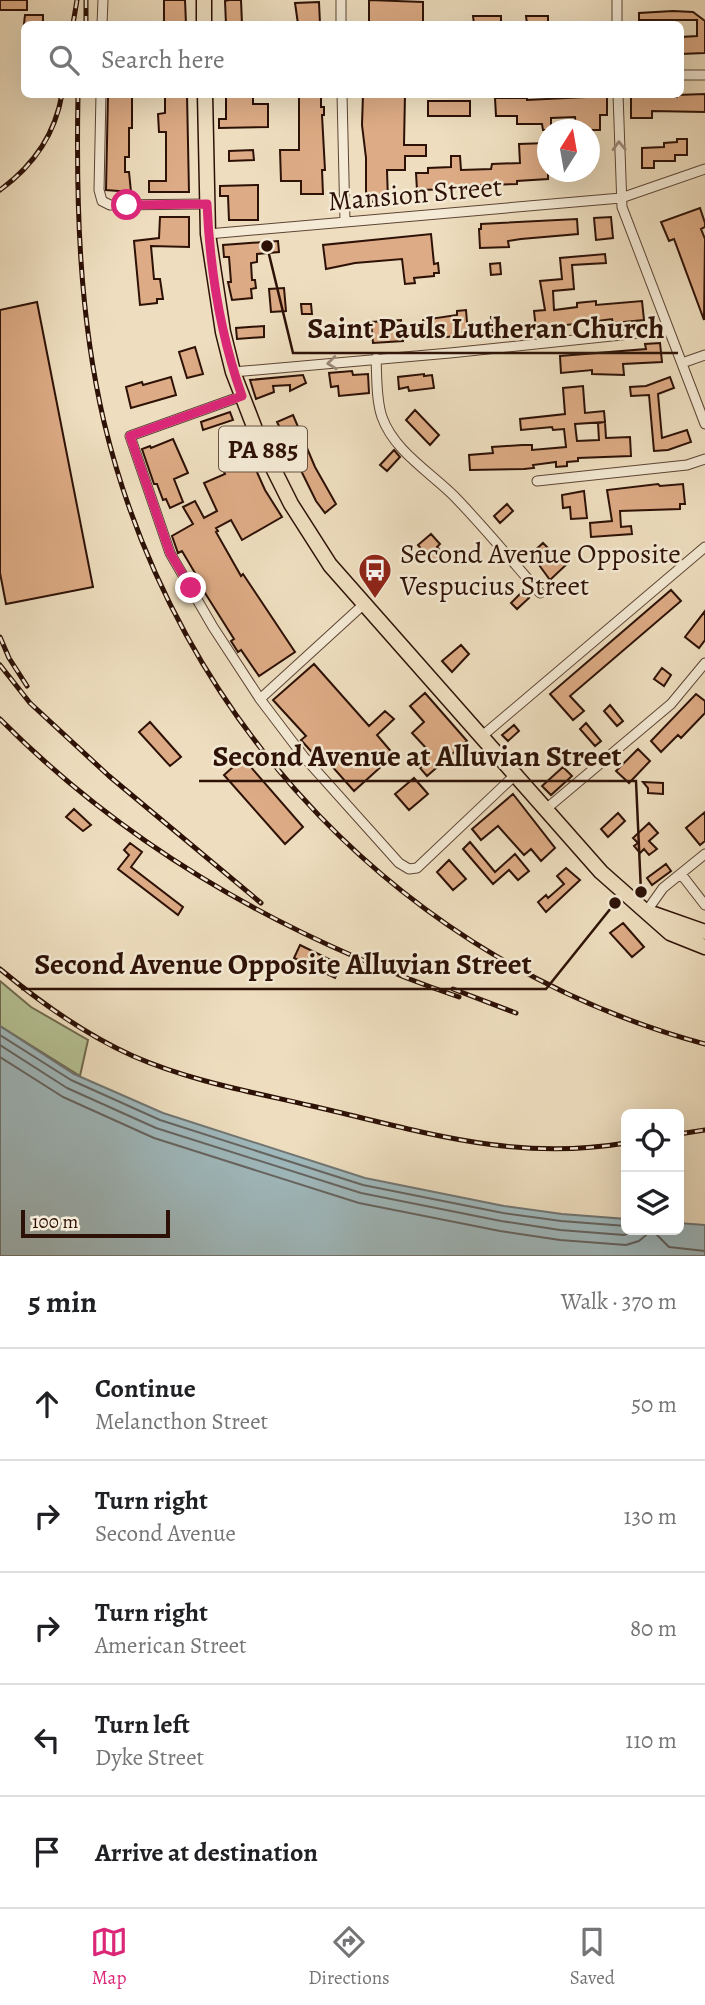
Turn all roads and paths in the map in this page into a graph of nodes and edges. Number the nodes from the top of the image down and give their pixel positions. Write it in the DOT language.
graph roads {
  1 [pos="103,0"];
  2 [pos="204,0"];
  3 [pos="341,0"];
  4 [pos="617,0"];
  5 [pos="102,21"];
  6 [pos="204,21"];
  7 [pos="341,21"];
  8 [pos="617,21"];
  9 [pos="684,75"];
  10 [pos="705,75"];
  11 [pos="101,98"];
  12 [pos="205,98"];
  13 [pos="342,98"];
  14 [pos="618,98"];
  15 [pos="705,169"];
  16 [pos="621,198"];
  17 [pos="207,204"];
  18 [pos="345,222"];
  19 [pos="208,234"];
  20 [pos="668,330"];
  21 [pos="705,355"];
  22 [pos="376,358"];
  23 [pos="682,363"];
  24 [pos="233,372"];
  25 [pos="242,396"];
  26 [pos="705,424"];
  27 [pos="705,459"];
  28 [pos="537,481"];
  29 [pos="705,547"];
  30 [pos="540,593"];
  31 [pos="364,604"];
  32 [pos="705,663"];
  33 [pos="260,699"];
  34 [pos="481,737"];
  35 [pos="514,776"];
  36 [pos="546,809"];
  37 [pos="705,854"];
  38 [pos="681,874"];
  39 [pos="705,905"];
  40 [pos="646,912"];
  41 [pos="705,932"];
  42 [pos="705,947"];
  1 -- 5 [label="street"];
  2 -- 6 [label="main road"];
  3 -- 7 [label="street"];
  4 -- 8 [label="street"];
  9 -- 10 [label="street"];
  11 -- 17 [label="street"];
  12 -- 17 [label="main road, PA 885"];
  13 -- 18 [label="street"];
  16 -- 14 [label="street, one-way"];
  15 -- 16 [label="street, Mansion Street"];
  16 -- 18 [label="street, Mansion Street"];
  16 -- 20 [label="street"];
  17 -- 19 [label="main road, PA 885"];
  18 -- 19 [label="street, Mansion Street"];
  19 -- 24 [label="main road, PA 885"];
  20 -- 22 [label="street"];
  20 -- 23 [label="street"];
  21 -- 23 [label="street"];
  22 -- 24 [label="street, one-way"];
  22 -- 30 [label="street"];
  23 -- 26 [label="street"];
  24 -- 25 [label="main road, PA 885"];
  25 -- 31 [label="main road, PA 885"];
  25 -- 33 [label="street"];
  27 -- 28 [label="street"];
  29 -- 34 [label="street"];
  31 -- 33 [label="street"];
  31 -- 34 [label="main road, PA 885"];
  32 -- 36 [label="street"];
  33 -- 35 [label="street"];
  34 -- 35 [label="main road, PA 885"];
  35 -- 36 [label="main road, PA 885"];
  36 -- 40 [label="main road, PA 885"];
  37 -- 38 [label="street"];
  38 -- 39 [label="street"];
  38 -- 40 [label="street"];
  40 -- 41 [label="main road, PA 885"];
  40 -- 42 [label="main road, PA 885"];
}
